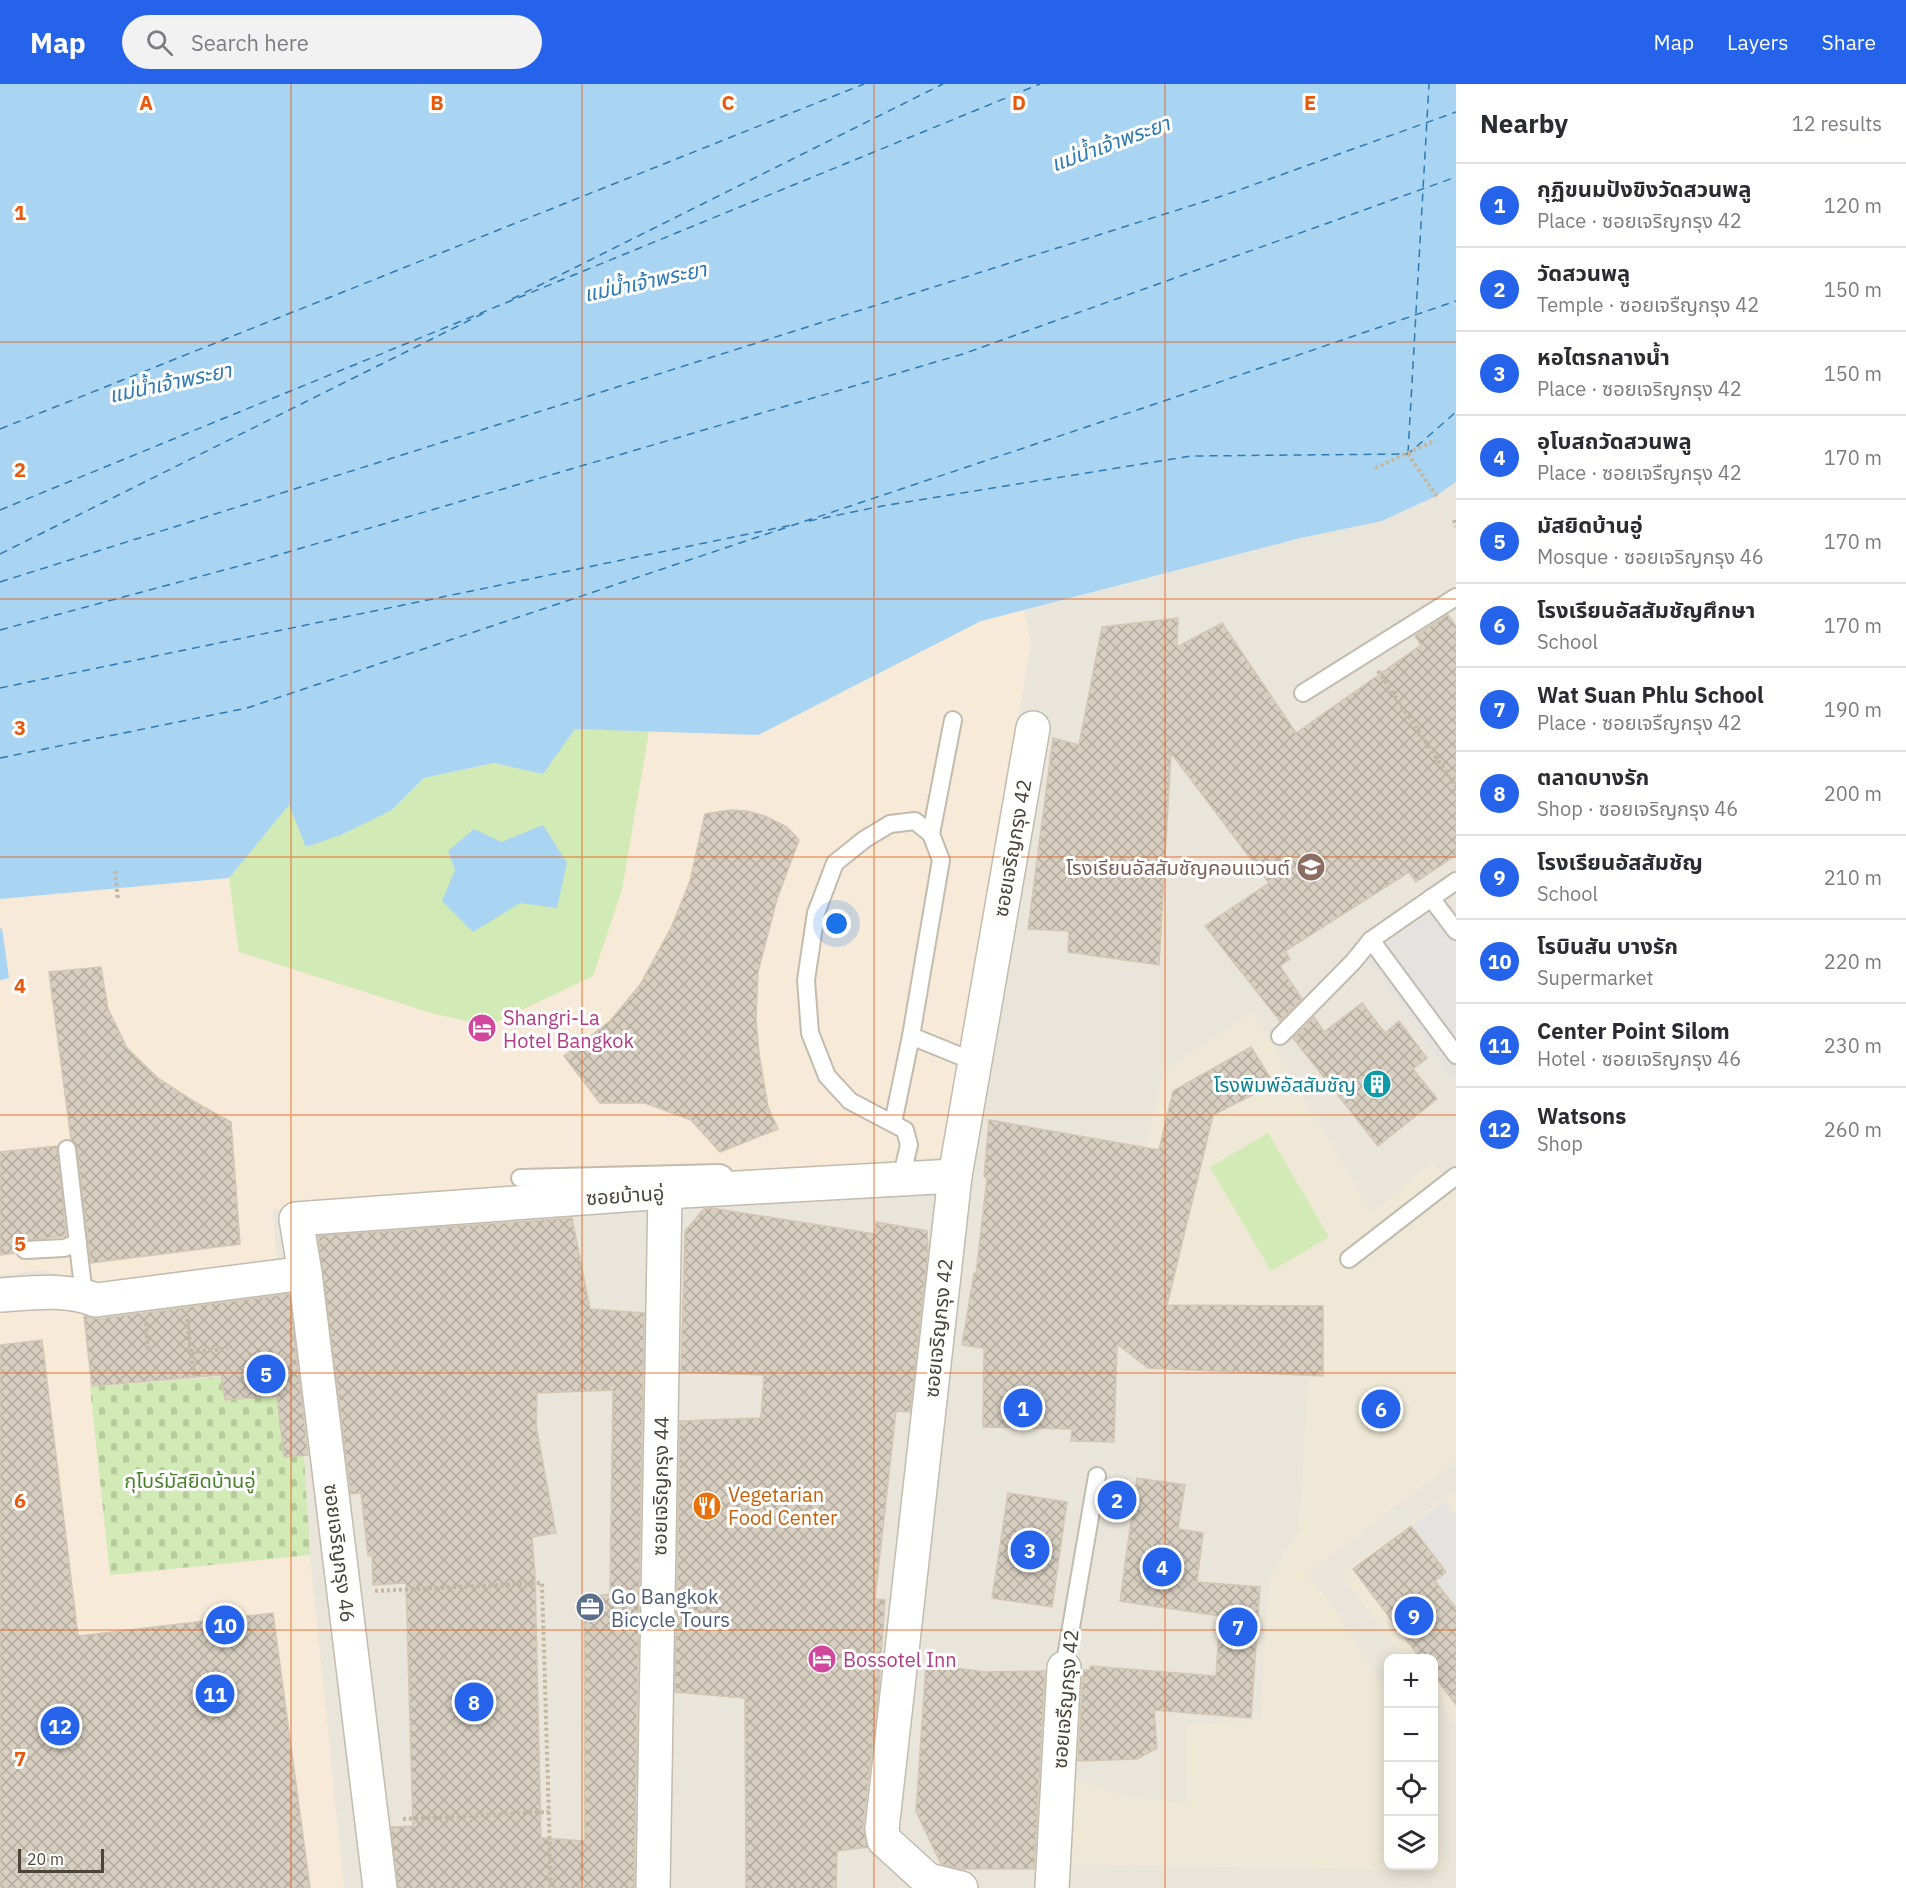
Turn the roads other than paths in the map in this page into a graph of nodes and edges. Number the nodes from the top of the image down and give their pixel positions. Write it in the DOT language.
graph roads {
  1 [pos="1456,597"];
  2 [pos="1303,693"];
  3 [pos="953,720"];
  4 [pos="1033,728"];
  5 [pos="932,834"];
  6 [pos="1456,881"];
  7 [pos="1431,898"];
  8 [pos="1456,931"];
  9 [pos="1371,940"];
  10 [pos="911,1036"];
  11 [pos="1280,1036"];
  12 [pos="1456,1055"];
  13 [pos="975,1062"];
  14 [pos="893,1122"];
  15 [pos="67,1149"];
  16 [pos="955,1176"];
  17 [pos="1456,1176"];
  18 [pos="520,1178"];
  19 [pos="901,1179"];
  20 [pos="725,1189"];
  21 [pos="665,1192"];
  22 [pos="296,1220"];
  23 [pos="78,1243"];
  24 [pos="25,1250"];
  25 [pos="1349,1259"];
  26 [pos="305,1274"];
  27 [pos="0,1295"];
  28 [pos="84,1296"];
  29 [pos="1097,1476"];
  30 [pos="1064,1668"];
  31 [pos="928,1884"];
  32 [pos="380,1888"];
  33 [pos="653,1888"];
  34 [pos="961,1888"];
  35 [pos="1052,1888"];
  1 -- 2 [label="lane"];
  3 -- 5 [label="lane"];
  4 -- 13 [label="street, ซอยเจริญกรุง 42"];
  5 -- 10 [label="lane"];
  5 -- 14 [label="lane"];
  6 -- 7 [label="lane"];
  7 -- 8 [label="lane"];
  7 -- 9 [label="lane"];
  9 -- 11 [label="lane"];
  9 -- 12 [label="lane"];
  10 -- 13 [label="lane"];
  10 -- 14 [label="lane"];
  13 -- 16 [label="street, ซอยเจริญกรุง 42"];
  14 -- 19 [label="lane"];
  15 -- 23 [label="lane"];
  16 -- 19 [label="street, ซอยบ้านอู่"];
  16 -- 31 [label="street, ซอยเจริญกรุง 42"];
  17 -- 25 [label="lane"];
  18 -- 20 [label="lane"];
  19 -- 20 [label="street, ซอยบ้านอู่"];
  20 -- 21 [label="street, ซอยบ้านอู่"];
  21 -- 22 [label="street, ซอยบ้านอู่"];
  21 -- 33 [label="street, ซอยเจริญกรุง 44"];
  22 -- 26 [label="street, ซอยเจริญกรุง 46"];
  23 -- 24 [label="lane"];
  23 -- 28 [label="lane"];
  26 -- 28 [label="street"];
  26 -- 32 [label="street, ซอยเจริญกรุง 46"];
  27 -- 28 [label="street"];
  29 -- 30 [label="lane, ซอยเจรืญกรุง 42"];
  30 -- 35 [label="street, ซอยเจรืญกรุง 42"];
  31 -- 34 [label="street, ซอยเจริญกรุง 42"];
}
